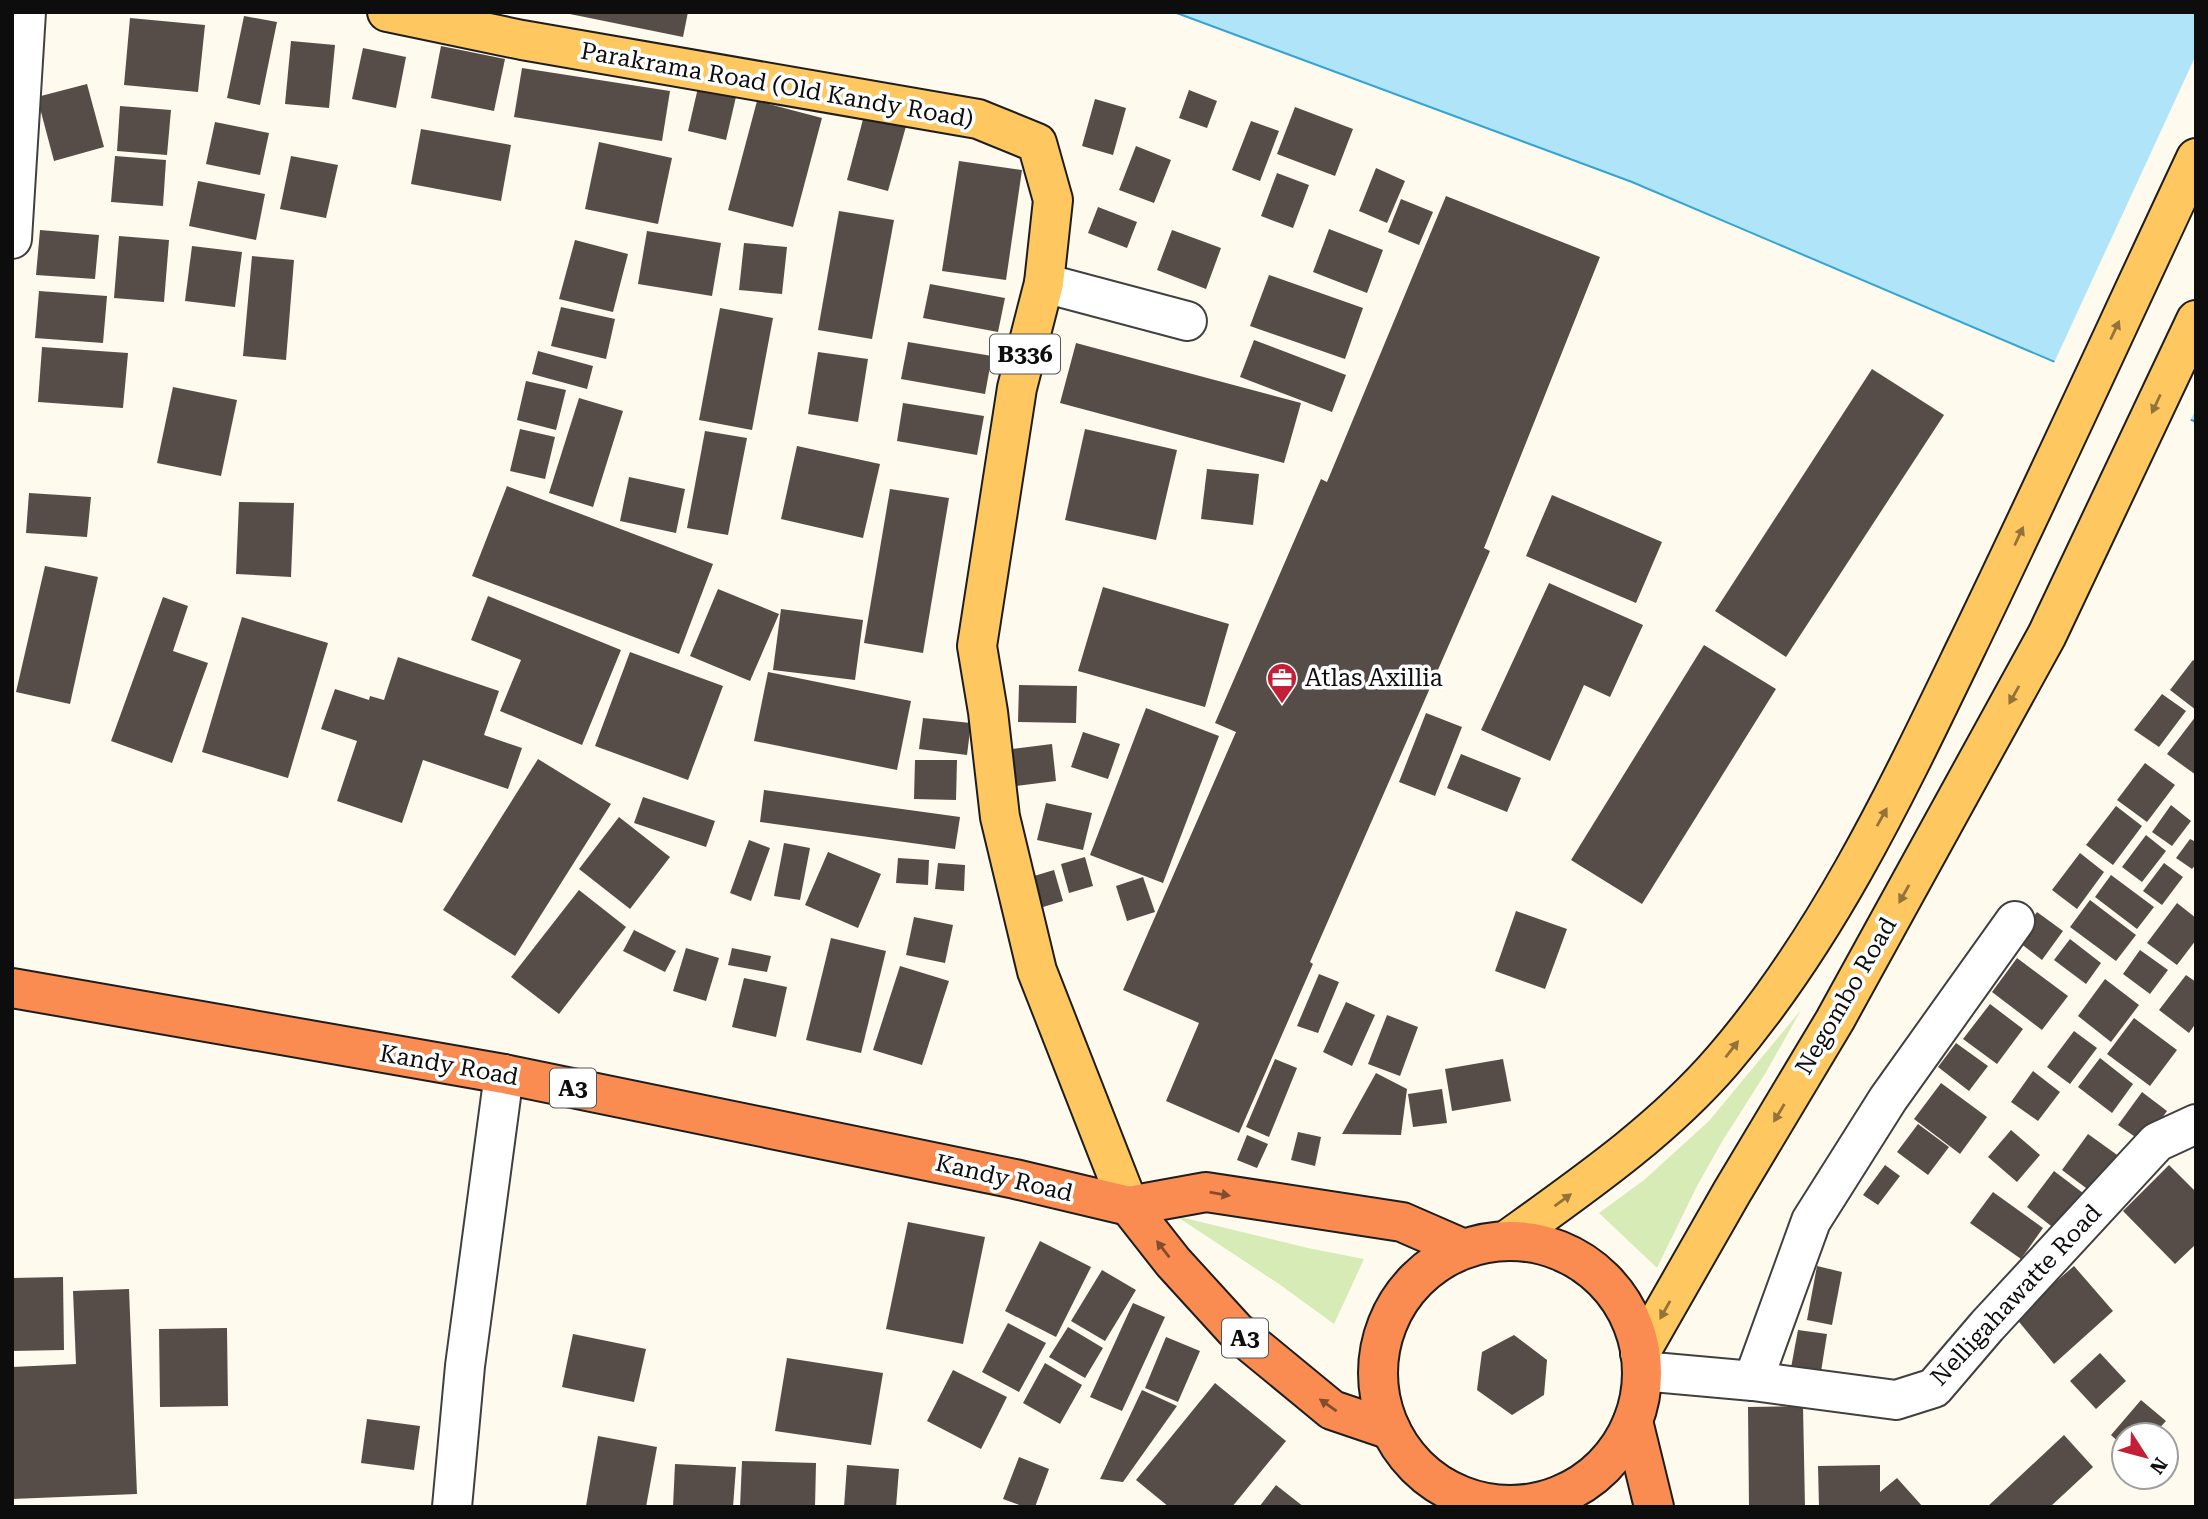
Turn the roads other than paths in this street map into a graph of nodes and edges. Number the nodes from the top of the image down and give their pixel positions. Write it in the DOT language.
graph roads {
  1 [pos="26,12"];
  2 [pos="387,12"];
  3 [pos="2196,158"];
  4 [pos="12,239"];
  5 [pos="1044,283"];
  6 [pos="2196,320"];
  7 [pos="1187,321"];
  8 [pos="2015,921"];
  9 [pos="12,988"];
  10 [pos="504,1074"];
  11 [pos="2196,1124"];
  12 [pos="1129,1206"];
  13 [pos="1507,1240"];
  14 [pos="1464,1249"];
  15 [pos="1641,1362"];
  16 [pos="1754,1381"];
  17 [pos="1633,1422"];
  18 [pos="1391,1430"];
  19 [pos="1470,1502"];
  20 [pos="452,1507"];
  21 [pos="1654,1507"];
  1 -- 4 [label="street"];
  2 -- 5 [label="main road, Parakrama Road (Old Kandy Road) / B336"];
  13 -- 3 [label="main road, one-way"];
  5 -- 7 [label="street"];
  5 -- 12 [label="main road, Parakrama Road (Old Kandy Road) / B336"];
  6 -- 15 [label="main road, Negombo Road, one-way"];
  8 -- 16 [label="street"];
  9 -- 10 [label="highway, Kandy Road / A3"];
  10 -- 12 [label="highway, Kandy Road / A3"];
  10 -- 20 [label="street"];
  11 -- 16 [label="street, Nelligahawatte Road"];
  12 -- 14 [label="highway, Kandy Road / A3, one-way"];
  18 -- 12 [label="highway, A3, one-way"];
  13 -- 14 [label="highway"];
  13 -- 15 [label="highway"];
  14 -- 18 [label="highway"];
  15 -- 16 [label="street, Nelligahawatte Road"];
  15 -- 17 [label="highway"];
  17 -- 19 [label="highway"];
  17 -- 21 [label="highway"];
  18 -- 19 [label="highway"];
}
